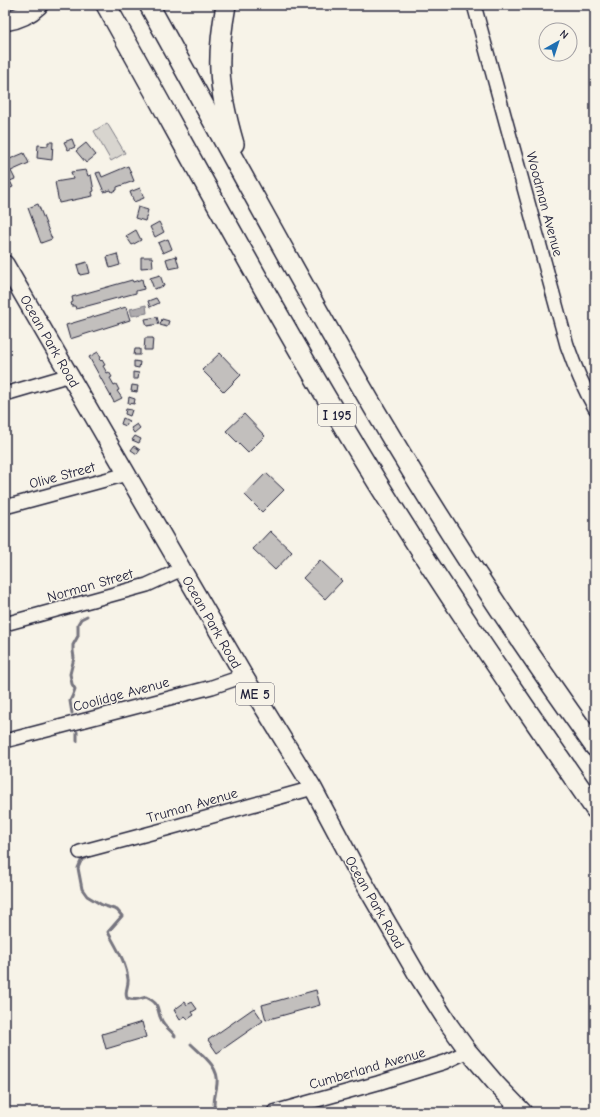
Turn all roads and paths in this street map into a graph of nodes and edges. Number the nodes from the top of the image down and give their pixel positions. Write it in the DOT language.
graph roads {
  1 [pos="38,5"];
  2 [pos="106,5"];
  3 [pos="150,5"];
  4 [pos="226,5"];
  5 [pos="474,5"];
  6 [pos="5,21"];
  7 [pos="243,176"];
  8 [pos="7,270"];
  9 [pos="70,375"];
  10 [pos="5,394"];
  11 [pos="595,408"];
  12 [pos="127,474"];
  13 [pos="5,507"];
  14 [pos="182,569"];
  15 [pos="5,624"];
  16 [pos="244,676"];
  17 [pos="5,741"];
  18 [pos="595,747"];
  19 [pos="313,788"];
  20 [pos="595,808"];
  21 [pos="80,852"];
  22 [pos="468,1051"];
  23 [pos="274,1112"];
  24 [pos="523,1112"];
  1 -- 6 [label="highway"];
  2 -- 20 [label="highway, I 195"];
  3 -- 7 [label="highway, I 195"];
  4 -- 7 [label="highway"];
  5 -- 11 [label="street, Woodman Avenue"];
  7 -- 18 [label="highway, I 195"];
  8 -- 9 [label="main road, Ocean Park Road / ME 5"];
  9 -- 10 [label="street"];
  9 -- 12 [label="main road, Ocean Park Road / ME 5"];
  12 -- 13 [label="street, Olive Street"];
  12 -- 14 [label="main road, Ocean Park Road / ME 5"];
  14 -- 15 [label="street, Norman Street"];
  14 -- 16 [label="main road, Ocean Park Road / ME 5"];
  16 -- 17 [label="street, Coolidge Avenue"];
  16 -- 19 [label="main road, Ocean Park Road / ME 5"];
  19 -- 21 [label="street, Truman Avenue"];
  19 -- 22 [label="main road, Ocean Park Road / ME 5"];
  22 -- 23 [label="street, Cumberland Avenue"];
  22 -- 24 [label="main road, Ocean Park Road / ME 5"];
}
